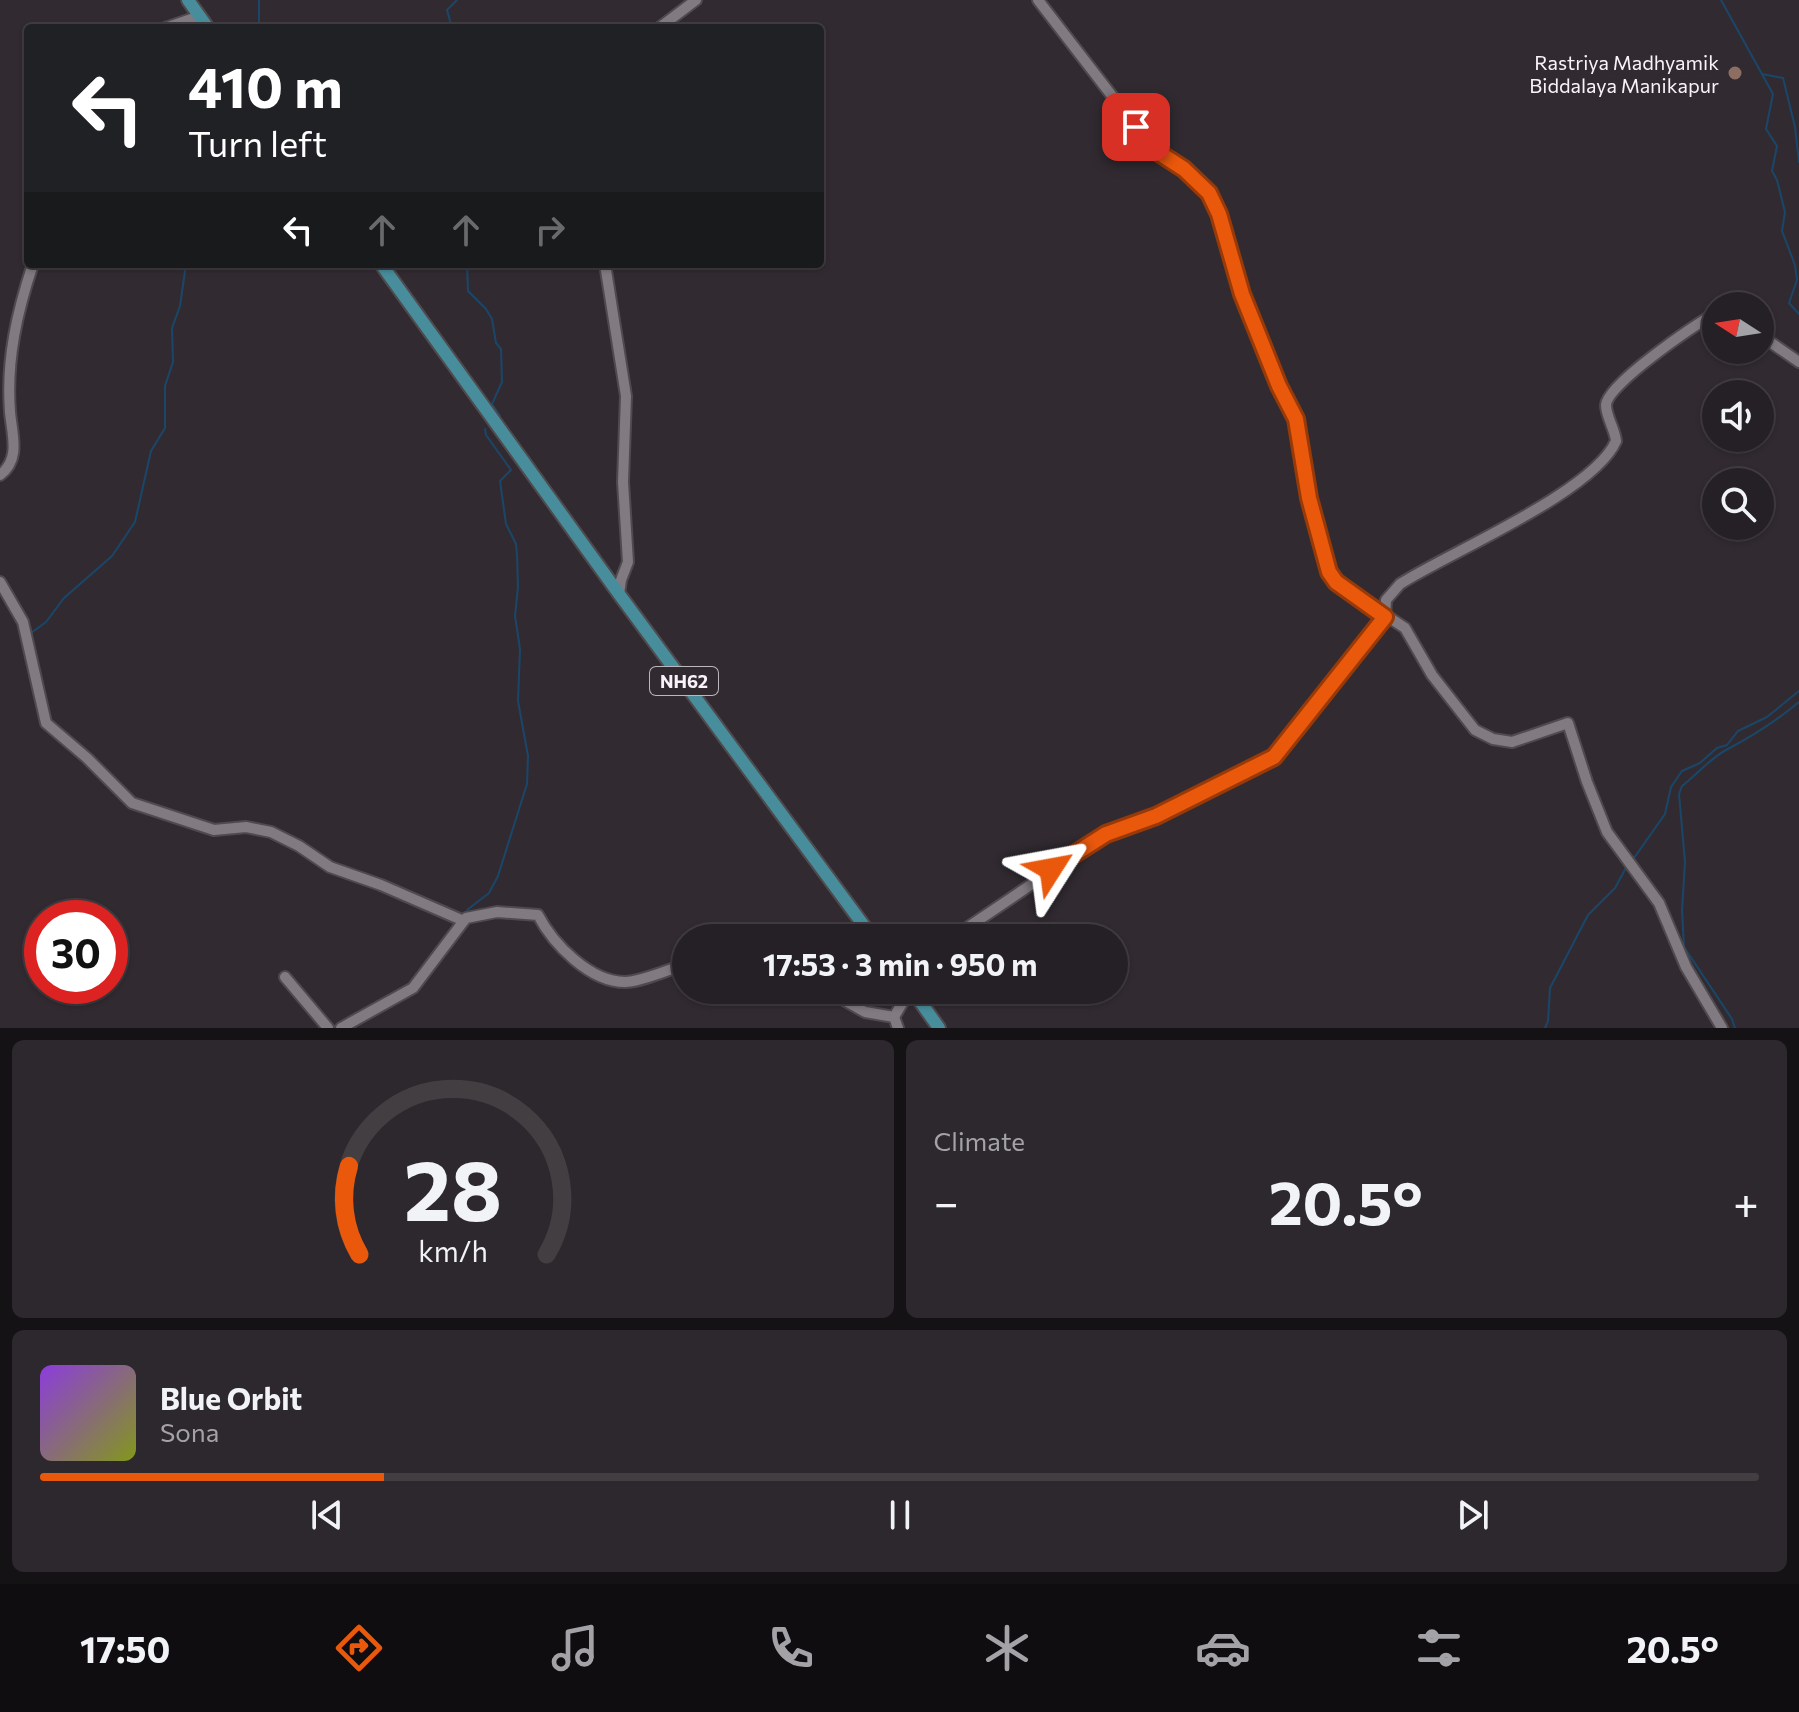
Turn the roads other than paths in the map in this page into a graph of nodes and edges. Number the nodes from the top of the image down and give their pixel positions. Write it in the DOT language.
graph roads {
  1 [pos="188,0"];
  2 [pos="696,0"];
  3 [pos="1038,0"];
  4 [pos="200,16"];
  5 [pos="177,24"];
  6 [pos="205,24"];
  7 [pos="664,24"];
  8 [pos="32,268"];
  9 [pos="384,268"];
  10 [pos="606,268"];
  11 [pos="1702,323"];
  12 [pos="1774,345"];
  13 [pos="1799,362"];
  14 [pos="0,475"];
  15 [pos="0,582"];
  16 [pos="619,594"];
  17 [pos="1385,617"];
  18 [pos="464,921"];
  19 [pos="863,924"];
  20 [pos="973,924"];
  21 [pos="672,968"];
  22 [pos="285,977"];
  23 [pos="851,1004"];
  24 [pos="902,1004"];
  25 [pos="921,1004"];
  26 [pos="894,1017"];
  27 [pos="328,1028"];
  28 [pos="341,1028"];
  29 [pos="898,1028"];
  30 [pos="939,1028"];
  31 [pos="1722,1028"];
  1 -- 4 [label="main road"];
  2 -- 7 [label="street"];
  3 -- 17 [label="street"];
  4 -- 5 [label="street"];
  4 -- 6 [label="main road"];
  8 -- 14 [label="street"];
  9 -- 16 [label="main road, NH62"];
  10 -- 16 [label="street"];
  11 -- 17 [label="street"];
  12 -- 13 [label="street"];
  15 -- 18 [label="street"];
  16 -- 19 [label="main road, NH62"];
  17 -- 20 [label="street"];
  17 -- 31 [label="street"];
  18 -- 21 [label="street"];
  18 -- 28 [label="street"];
  22 -- 27 [label="street"];
  23 -- 26 [label="street"];
  24 -- 26 [label="street"];
  25 -- 30 [label="main road"];
  26 -- 29 [label="street"];
}
